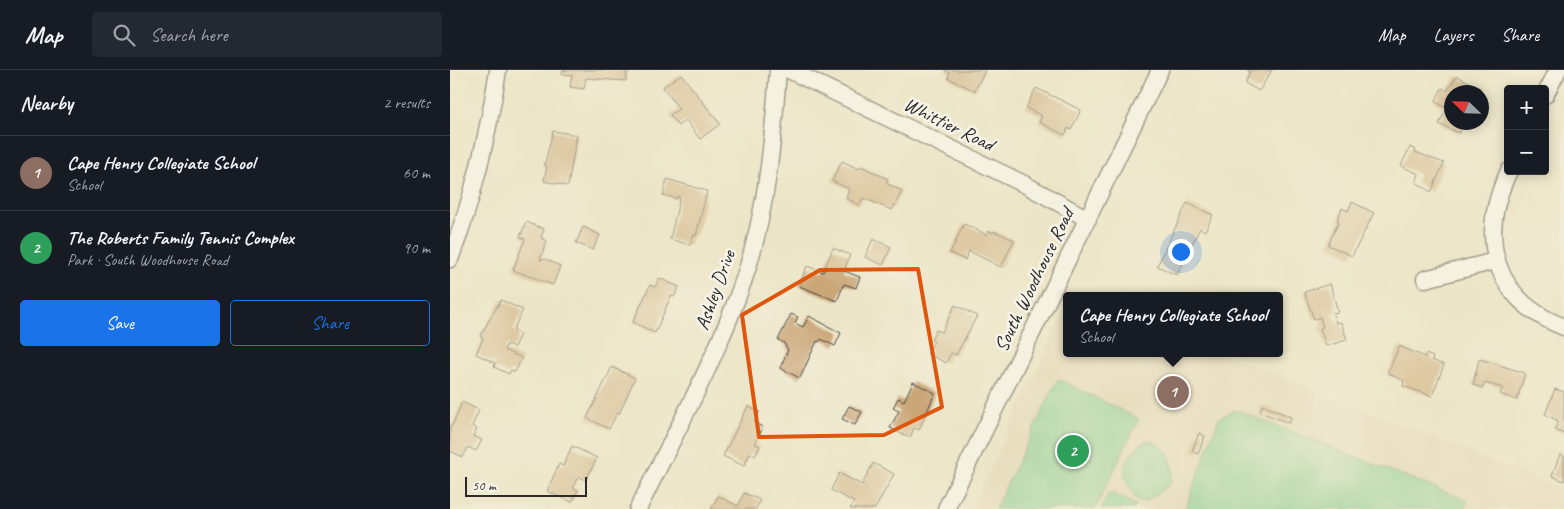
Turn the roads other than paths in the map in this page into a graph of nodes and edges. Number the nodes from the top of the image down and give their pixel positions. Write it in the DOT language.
graph roads {
  1 [pos="498,70"];
  2 [pos="778,70"];
  3 [pos="789,70"];
  4 [pos="1160,70"];
  5 [pos="1558,70"];
  6 [pos="1549,88"];
  7 [pos="1508,175"];
  8 [pos="1088,218"];
  9 [pos="450,259"];
  10 [pos="1495,261"];
  11 [pos="1425,279"];
  12 [pos="1564,327"];
  13 [pos="638,509"];
  14 [pos="946,509"];
  1 -- 9 [label="street"];
  2 -- 13 [label="street, Ashley Drive"];
  3 -- 8 [label="street, Whittier Road"];
  4 -- 8 [label="street, South Woodhouse Road"];
  5 -- 6 [label="street"];
  7 -- 10 [label="street"];
  8 -- 14 [label="street, South Woodhouse Road"];
  10 -- 11 [label="street"];
  10 -- 12 [label="street"];
}
